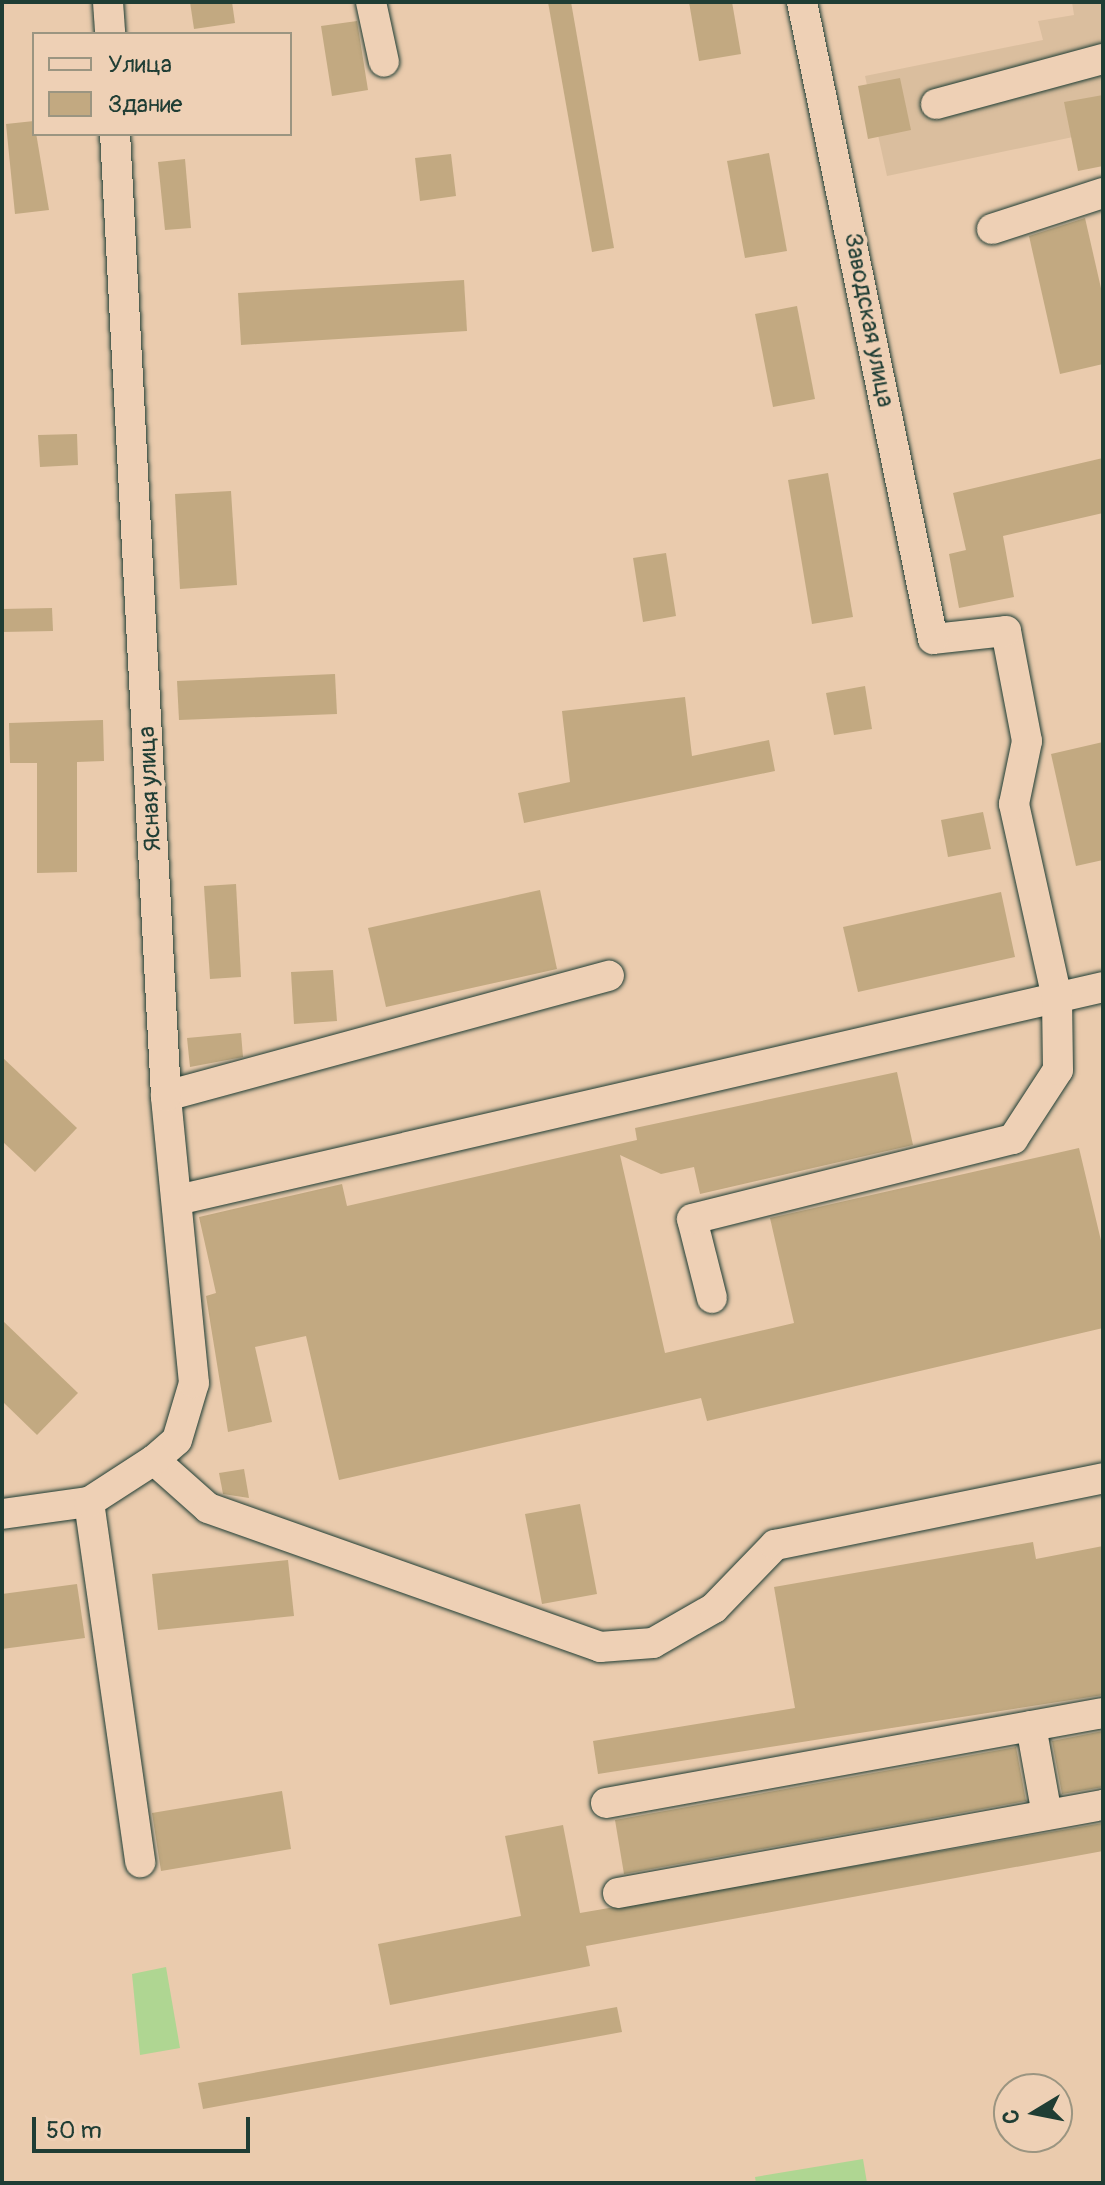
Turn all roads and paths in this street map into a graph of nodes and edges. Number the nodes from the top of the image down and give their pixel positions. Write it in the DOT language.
graph roads {
  1 [pos="108,2"];
  2 [pos="371,2"];
  3 [pos="802,2"];
  4 [pos="110,32"];
  5 [pos="1103,59"];
  6 [pos="384,62"];
  7 [pos="936,104"];
  8 [pos="115,136"];
  9 [pos="1103,193"];
  10 [pos="992,229"];
  11 [pos="609,976"];
  12 [pos="1103,987"];
  13 [pos="1057,998"];
  14 [pos="166,1096"];
  15 [pos="177,1200"];
  16 [pos="712,1298"];
  17 [pos="154,1460"];
  18 [pos="1103,1478"];
  19 [pos="89,1502"];
  20 [pos="2,1514"];
  21 [pos="1103,1713"];
  22 [pos="1031,1726"];
  23 [pos="606,1803"];
  24 [pos="1103,1805"];
  25 [pos="1047,1815"];
  26 [pos="140,1862"];
  27 [pos="618,1893"];
  1 -- 4 [label="street"];
  2 -- 6 [label="street"];
  3 -- 13 [label="street, Заводская улица"];
  5 -- 7 [label="street"];
  8 -- 14 [label="street, Ясная улица"];
  9 -- 10 [label="street"];
  11 -- 14 [label="street"];
  12 -- 13 [label="street"];
  13 -- 15 [label="street"];
  13 -- 16 [label="street"];
  14 -- 15 [label="street, Ясная улица"];
  15 -- 17 [label="street, Ясная улица"];
  17 -- 18 [label="street"];
  17 -- 19 [label="street"];
  19 -- 20 [label="street"];
  19 -- 26 [label="street"];
  21 -- 22 [label="street"];
  22 -- 23 [label="street"];
  22 -- 25 [label="street"];
  24 -- 25 [label="street"];
  25 -- 27 [label="street"];
}
